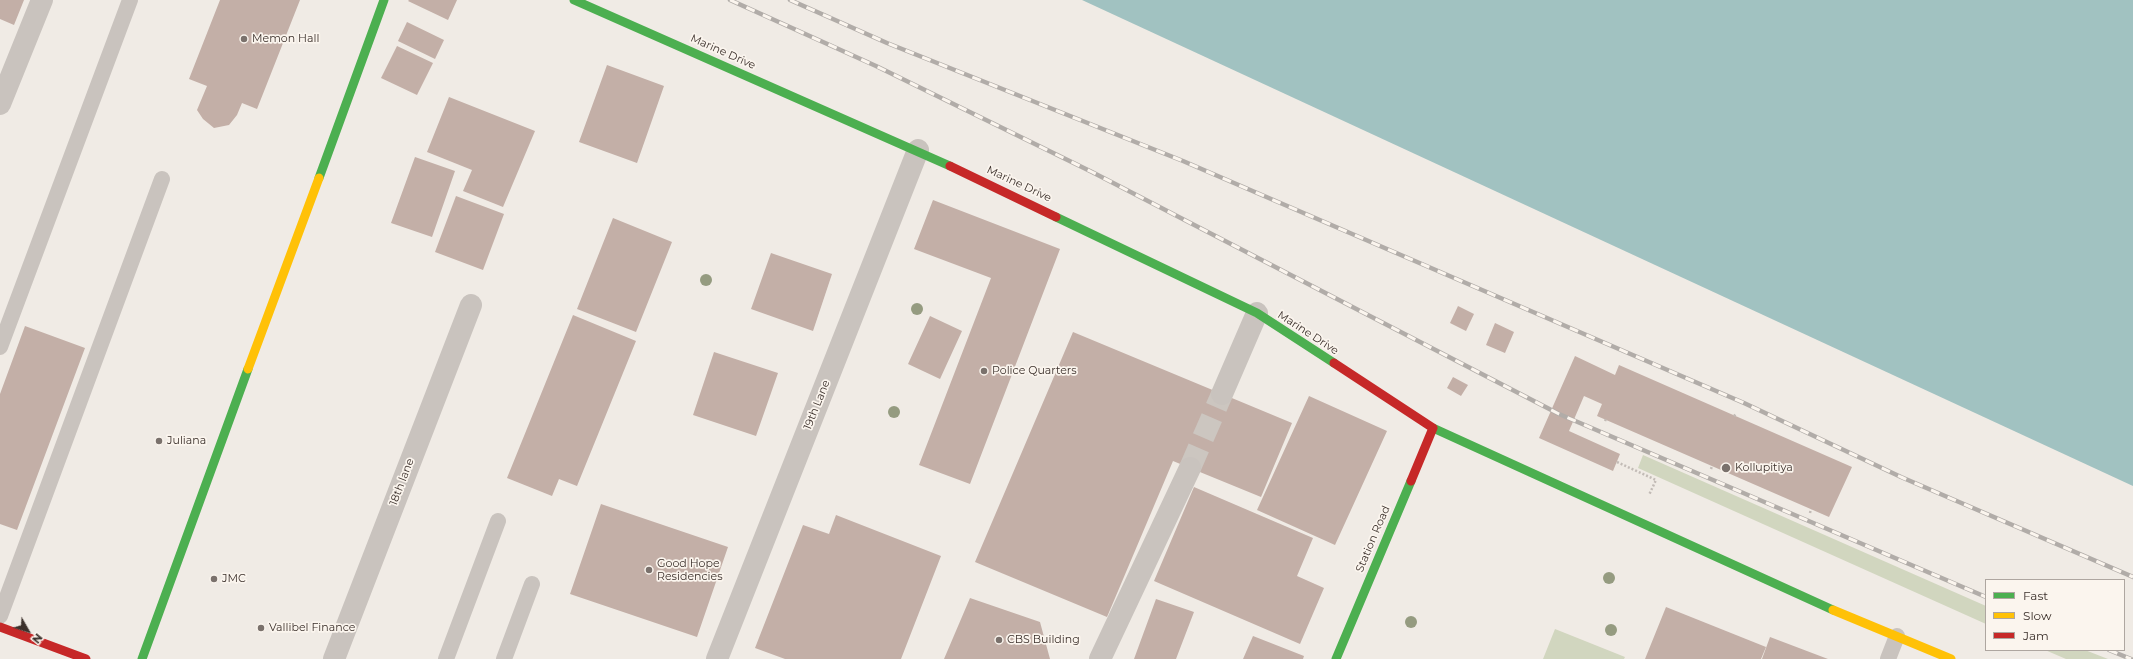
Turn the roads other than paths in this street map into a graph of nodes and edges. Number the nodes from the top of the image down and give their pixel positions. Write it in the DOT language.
graph roads {
  1 [pos="42,0"];
  2 [pos="130,0"];
  3 [pos="384,0"];
  4 [pos="574,0"];
  5 [pos="0,104"];
  6 [pos="918,150"];
  7 [pos="162,179"];
  8 [pos="471,305"];
  9 [pos="1257,313"];
  10 [pos="0,347"];
  11 [pos="1222,394"];
  12 [pos="1433,428"];
  13 [pos="1190,468"];
  14 [pos="498,521"];
  15 [pos="532,584"];
  16 [pos="0,616"];
  17 [pos="0,627"];
  18 [pos="1897,636"];
  19 [pos="86,659"];
  20 [pos="142,659"];
  21 [pos="334,659"];
  22 [pos="446,659"];
  23 [pos="504,659"];
  24 [pos="716,659"];
  25 [pos="1100,659"];
  26 [pos="1336,659"];
  27 [pos="1888,659"];
  28 [pos="1952,659"];
  1 -- 5 [label="street"];
  2 -- 10 [label="lane"];
  3 -- 20 [label="main road"];
  4 -- 6 [label="main road, Marine Drive"];
  6 -- 9 [label="main road, Marine Drive"];
  6 -- 24 [label="street, 19th Lane"];
  7 -- 16 [label="lane"];
  8 -- 21 [label="street, 18th lane"];
  9 -- 11 [label="street"];
  9 -- 12 [label="main road, Marine Drive"];
  12 -- 18 [label="main road, Marine Drive"];
  12 -- 26 [label="main road, Station Road"];
  13 -- 25 [label="street"];
  14 -- 22 [label="lane"];
  15 -- 23 [label="lane"];
  17 -- 19 [label="main road"];
  18 -- 27 [label="lane"];
  18 -- 28 [label="main road, Marine Drive"];
}
